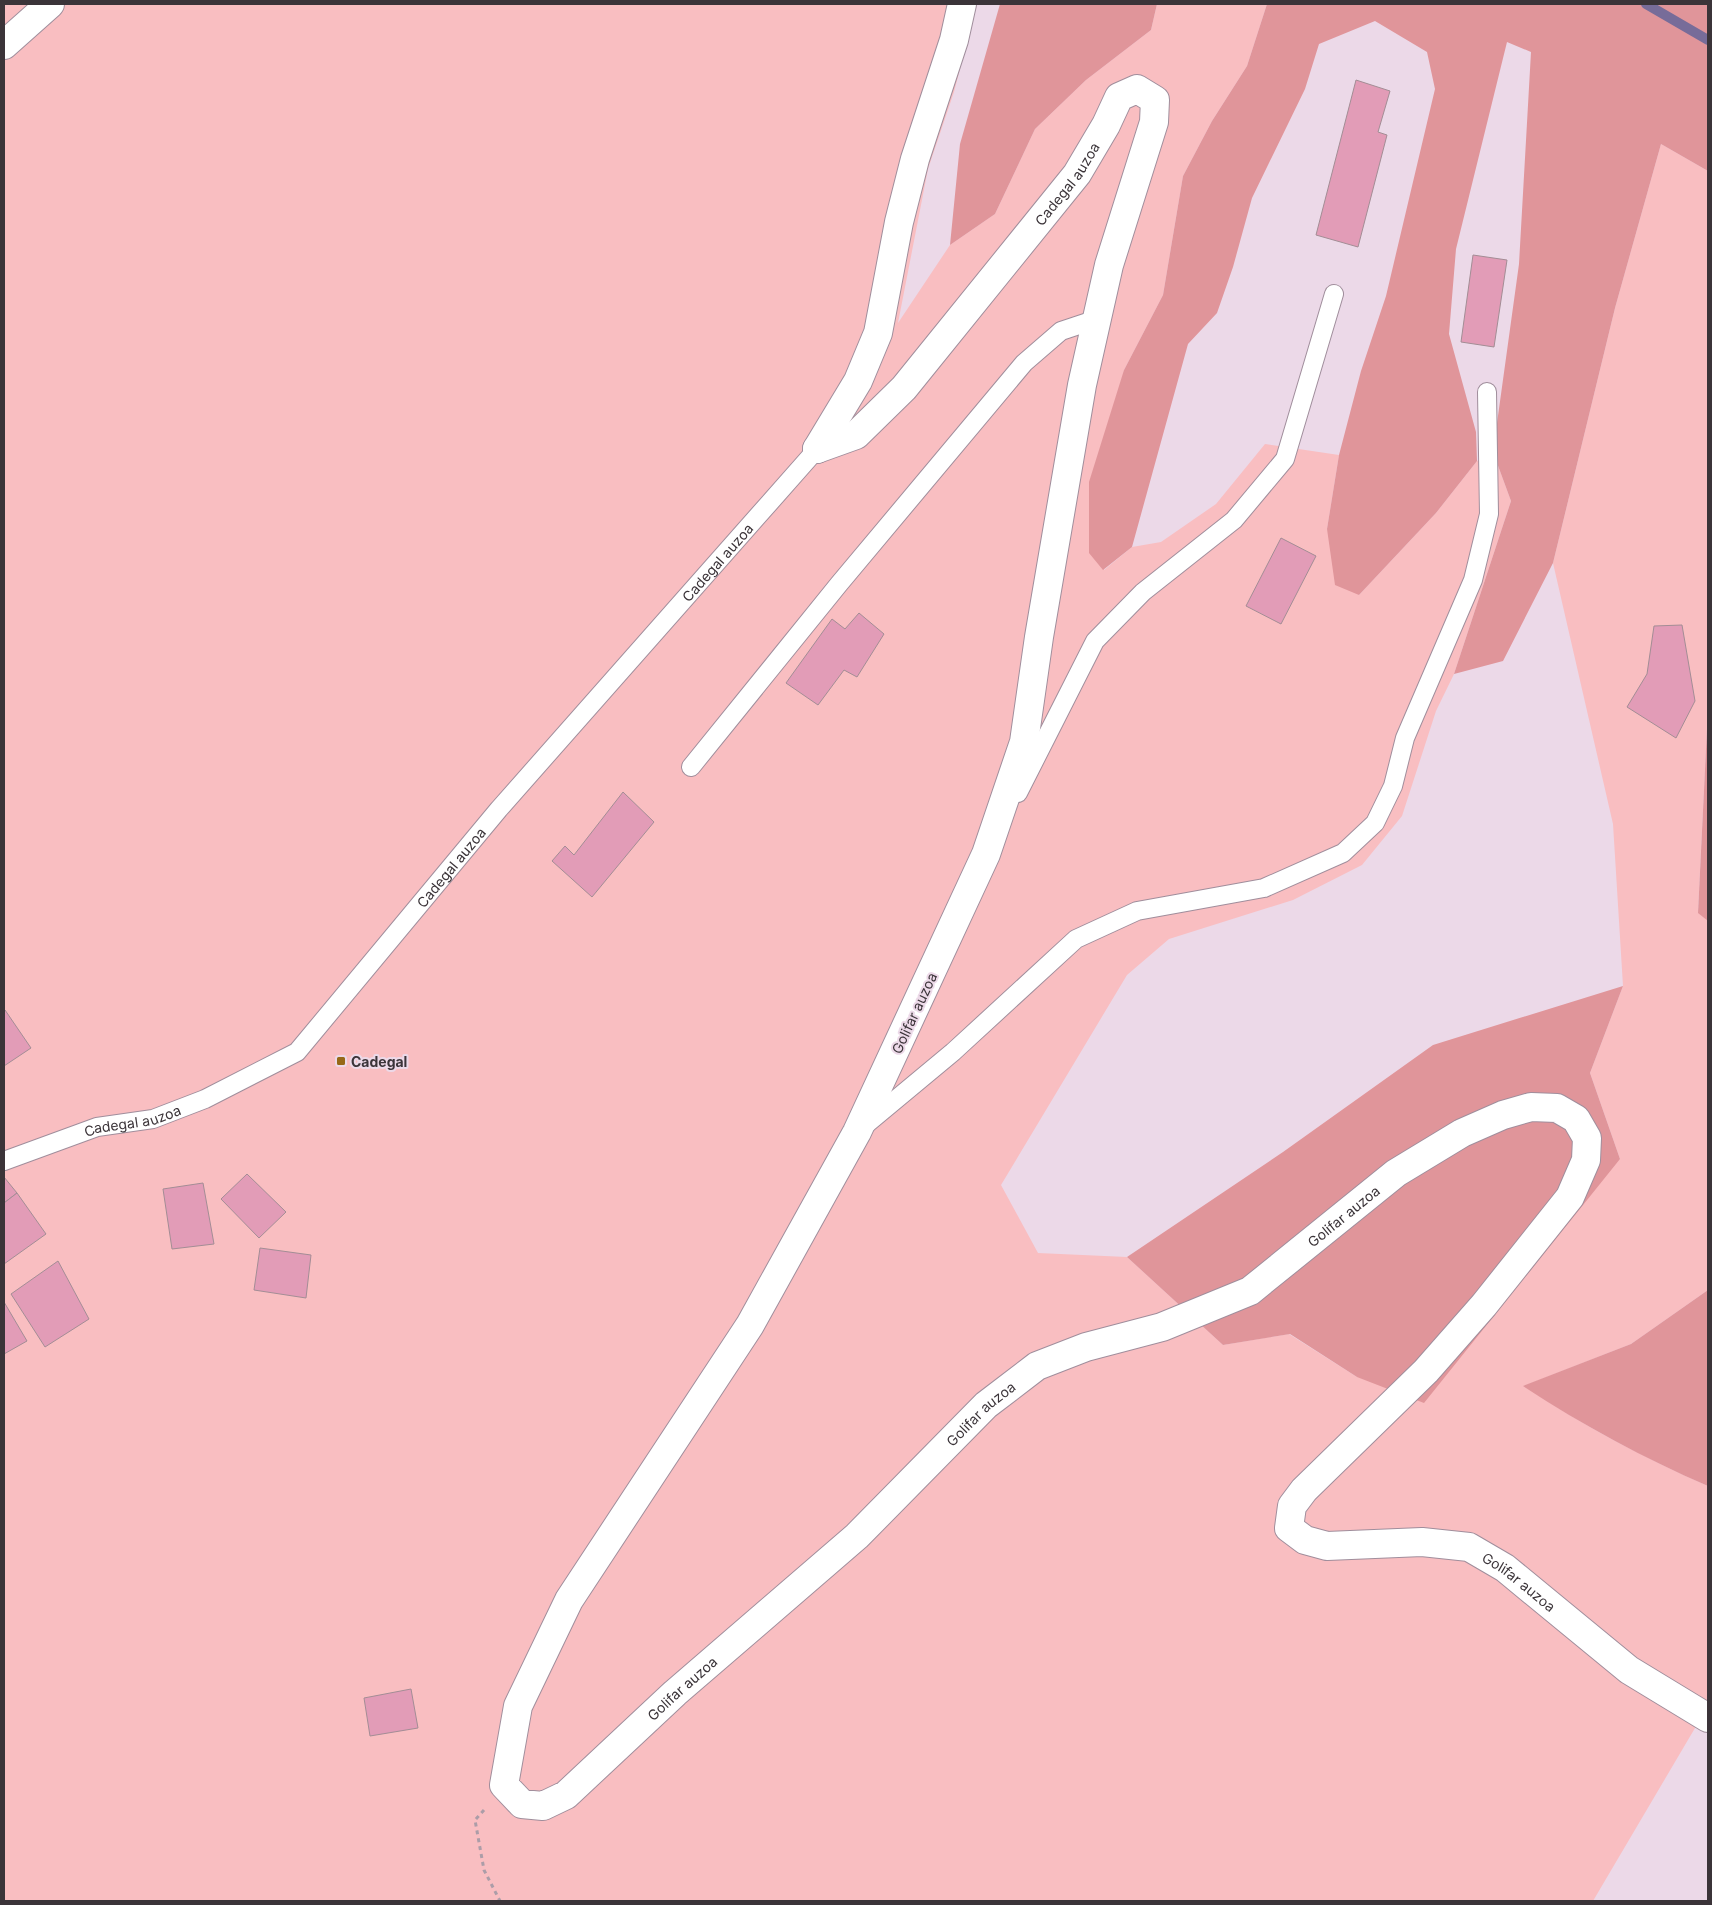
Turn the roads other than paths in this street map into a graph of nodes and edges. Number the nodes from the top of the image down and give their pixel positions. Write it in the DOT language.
graph roads {
  1 [pos="50,4"];
  2 [pos="962,4"];
  3 [pos="4,45"];
  4 [pos="1334,294"];
  5 [pos="1097,319"];
  6 [pos="1487,392"];
  7 [pos="817,448"];
  8 [pos="690,767"];
  9 [pos="986,854"];
  10 [pos="857,1132"];
  11 [pos="4,1160"];
  12 [pos="1708,1718"];
  1 -- 3 [label="street"];
  2 -- 7 [label="street, Cadegal auzoa"];
  4 -- 9 [label="lane"];
  5 -- 7 [label="street, Cadegal auzoa"];
  5 -- 8 [label="lane"];
  5 -- 9 [label="street, Cadegal auzoa"];
  6 -- 10 [label="lane"];
  7 -- 11 [label="lane, Cadegal auzoa"];
  9 -- 10 [label="street, Golifar auzoa"];
  10 -- 12 [label="street, Golifar auzoa"];
}
